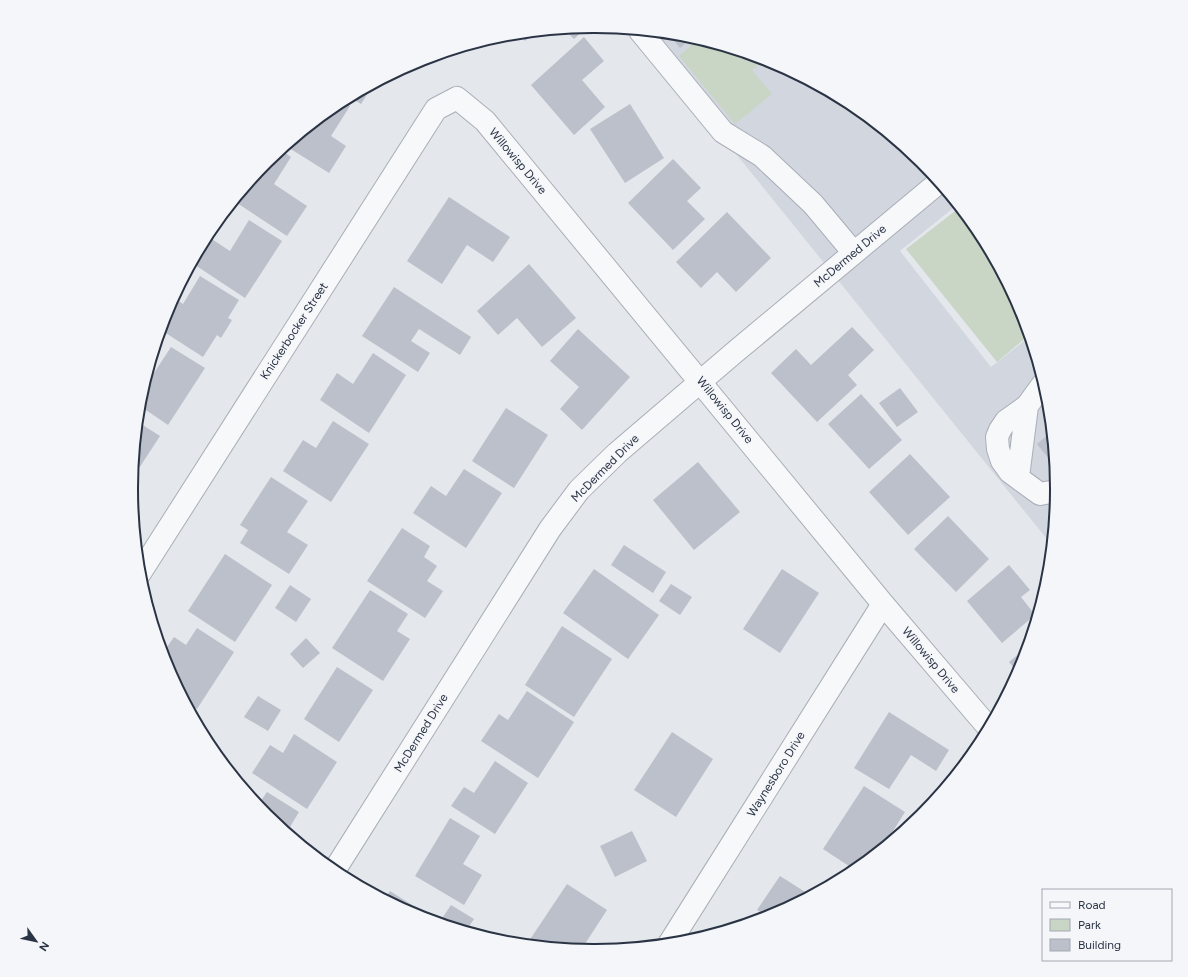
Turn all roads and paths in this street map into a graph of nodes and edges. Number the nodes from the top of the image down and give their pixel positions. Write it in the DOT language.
graph roads {
  1 [pos="645,36"];
  2 [pos="457,98"];
  3 [pos="934,186"];
  4 [pos="854,252"];
  5 [pos="700,381"];
  6 [pos="1039,390"];
  7 [pos="1050,492"];
  8 [pos="145,565"];
  9 [pos="883,604"];
  10 [pos="984,723"];
  11 [pos="338,865"];
  12 [pos="674,937"];
  1 -- 4 [label="street"];
  2 -- 5 [label="street, Willowisp Drive"];
  2 -- 8 [label="street, Knickerbocker Street"];
  3 -- 4 [label="street, McDermed Drive"];
  4 -- 5 [label="street, McDermed Drive"];
  5 -- 9 [label="street, Willowisp Drive"];
  5 -- 11 [label="street, McDermed Drive"];
  6 -- 7 [label="street"];
  9 -- 10 [label="street, Willowisp Drive"];
  9 -- 12 [label="street, Waynesboro Drive"];
}
